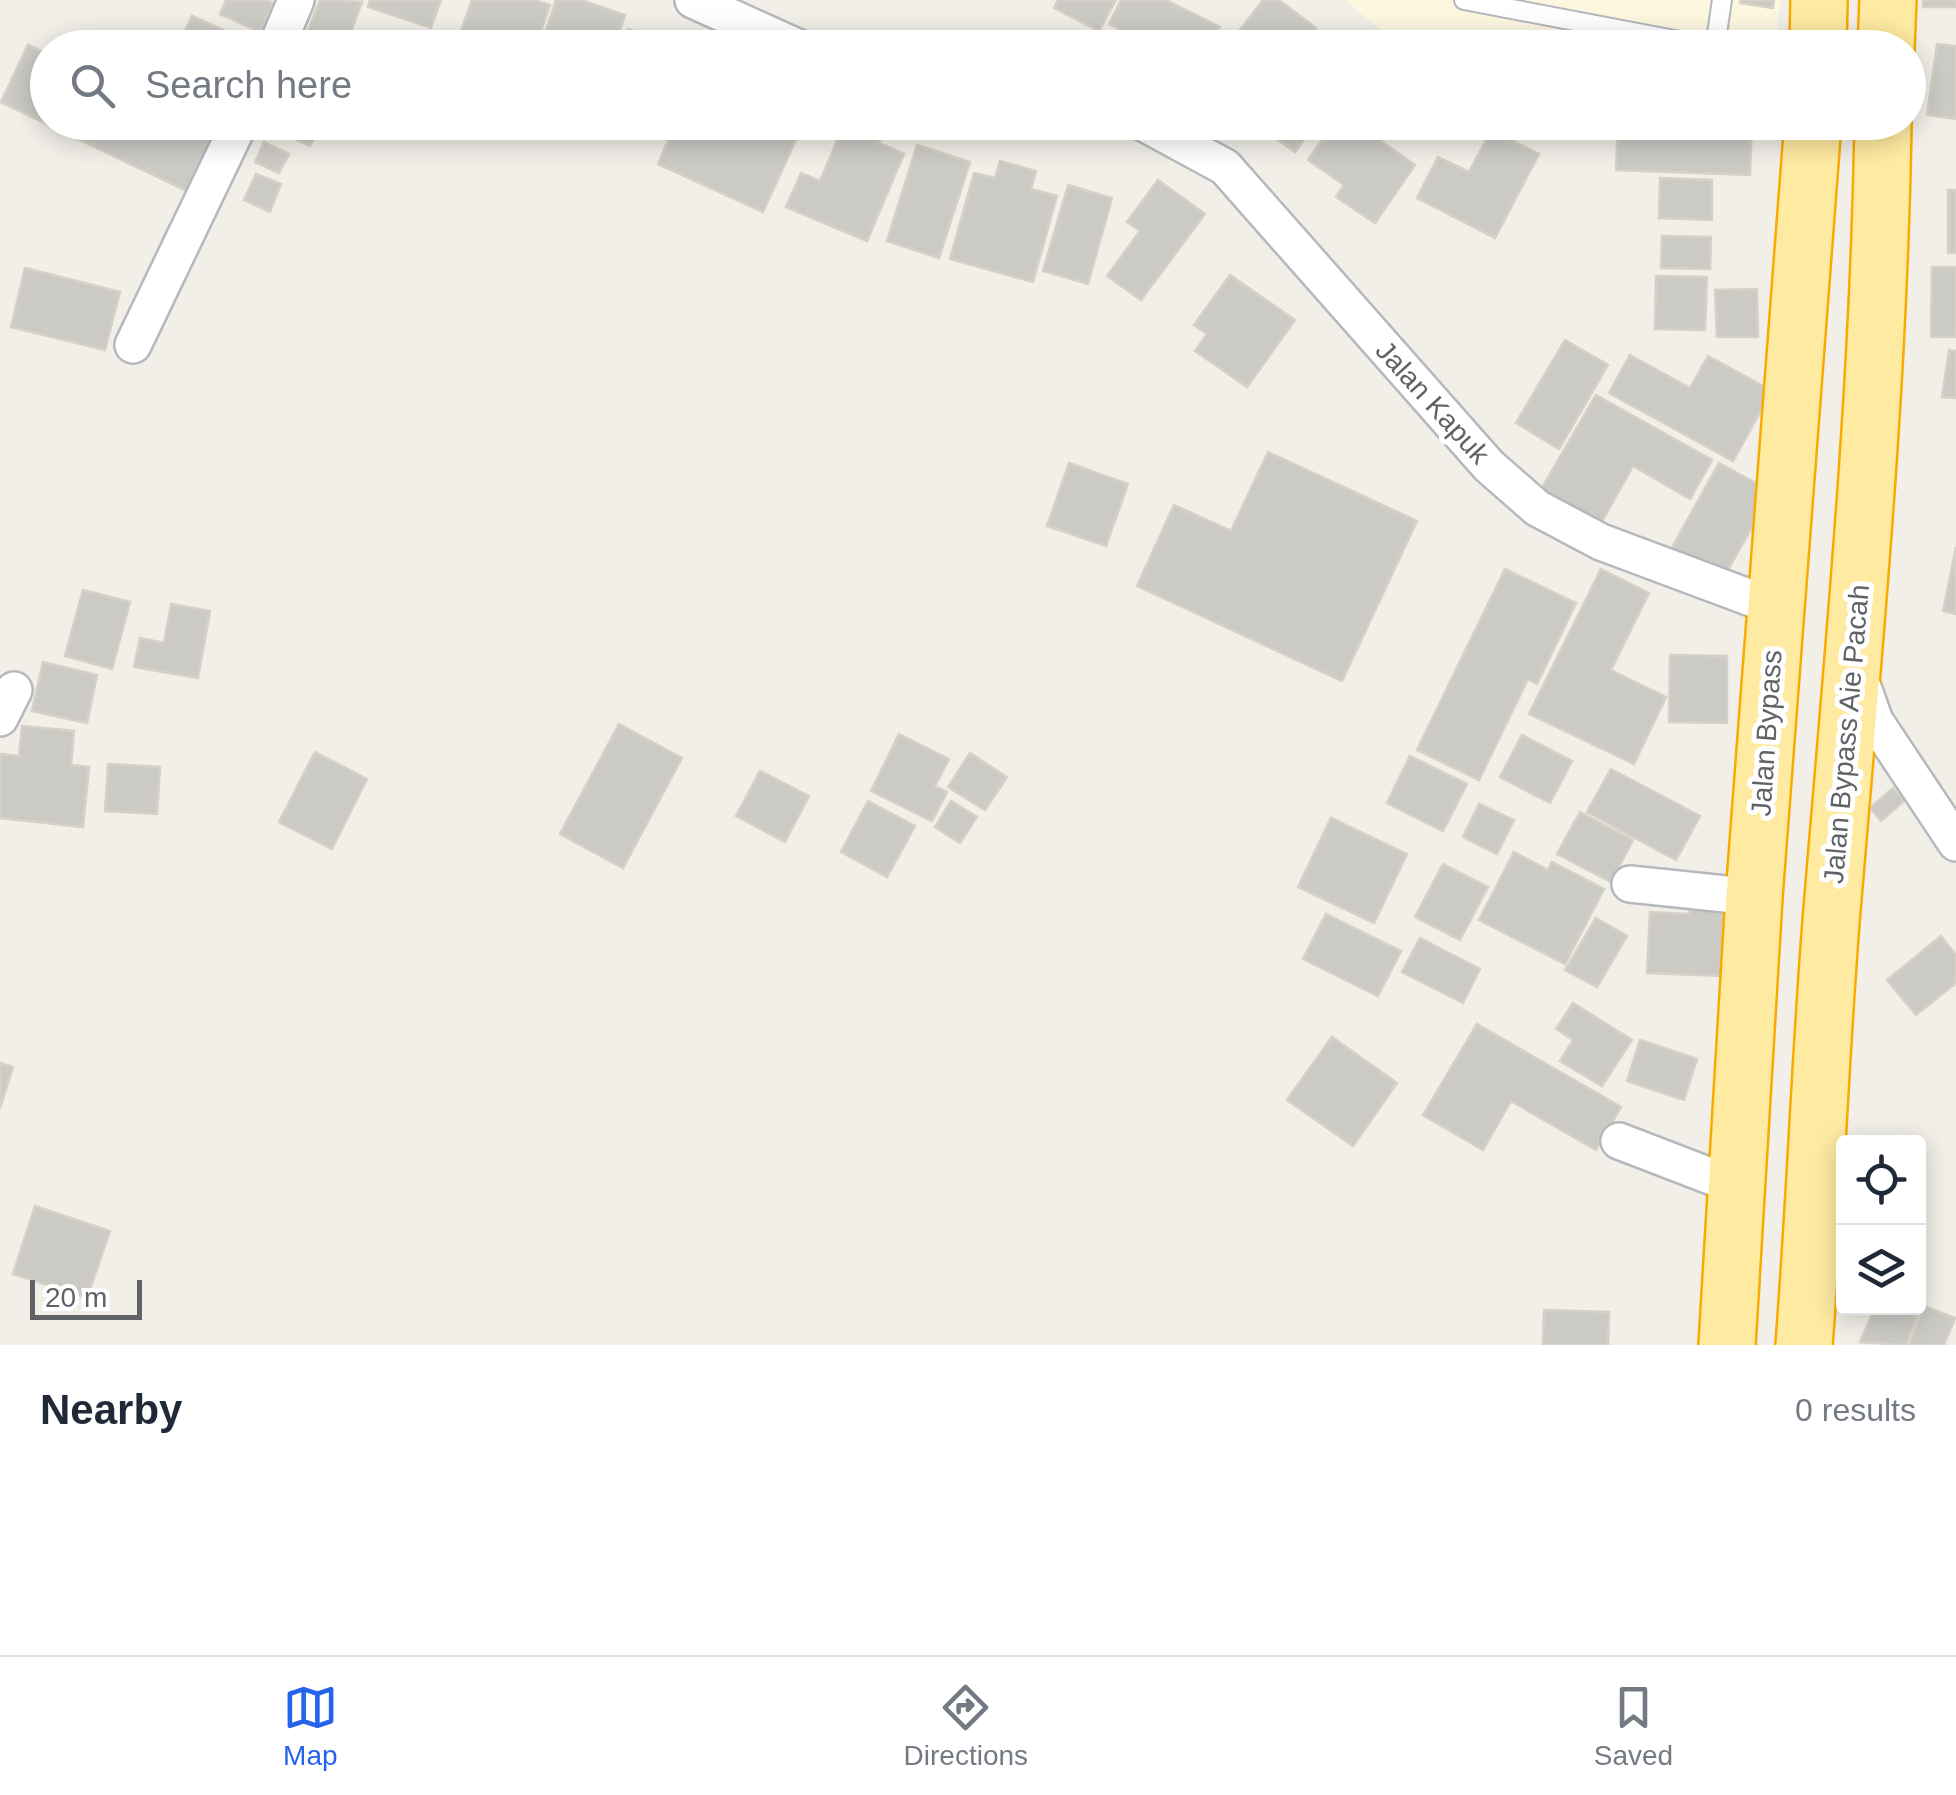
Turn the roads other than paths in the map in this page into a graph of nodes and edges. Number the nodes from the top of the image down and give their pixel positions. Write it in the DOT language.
graph roads {
  1 [pos="296,0"];
  2 [pos="694,0"];
  3 [pos="1464,0"];
  4 [pos="1722,0"];
  5 [pos="1819,0"];
  6 [pos="1888,0"];
  7 [pos="284,30"];
  8 [pos="760,30"];
  9 [pos="1625,30"];
  10 [pos="1718,30"];
  11 [pos="1818,30"];
  12 [pos="1887,30"];
  13 [pos="231,140"];
  14 [pos="1175,140"];
  15 [pos="1811,140"];
  16 [pos="1883,140"];
  17 [pos="132,345"];
  18 [pos="1775,608"];
  19 [pos="1854,660"];
  20 [pos="1956,843"];
  21 [pos="1630,884"];
  22 [pos="1754,898"];
  23 [pos="1619,1141"];
  24 [pos="1736,1186"];
  25 [pos="1727,1345"];
  26 [pos="1804,1345"];
  1 -- 7 [label="street"];
  2 -- 8 [label="street"];
  3 -- 9 [label="lane"];
  4 -- 10 [label="lane"];
  5 -- 11 [label="highway"];
  6 -- 12 [label="highway"];
  13 -- 17 [label="street"];
  14 -- 18 [label="street, Jalan Kapuk"];
  15 -- 18 [label="highway, Jalan Bypass"];
  16 -- 19 [label="highway, Jalan Bypass Aie Pacah"];
  18 -- 22 [label="highway, Jalan Bypass"];
  19 -- 20 [label="street"];
  19 -- 26 [label="highway, Jalan Bypass Aie Pacah"];
  21 -- 22 [label="street"];
  22 -- 24 [label="highway, Jalan Bypass"];
  23 -- 24 [label="street"];
  24 -- 25 [label="highway, Jalan Bypass"];
}
